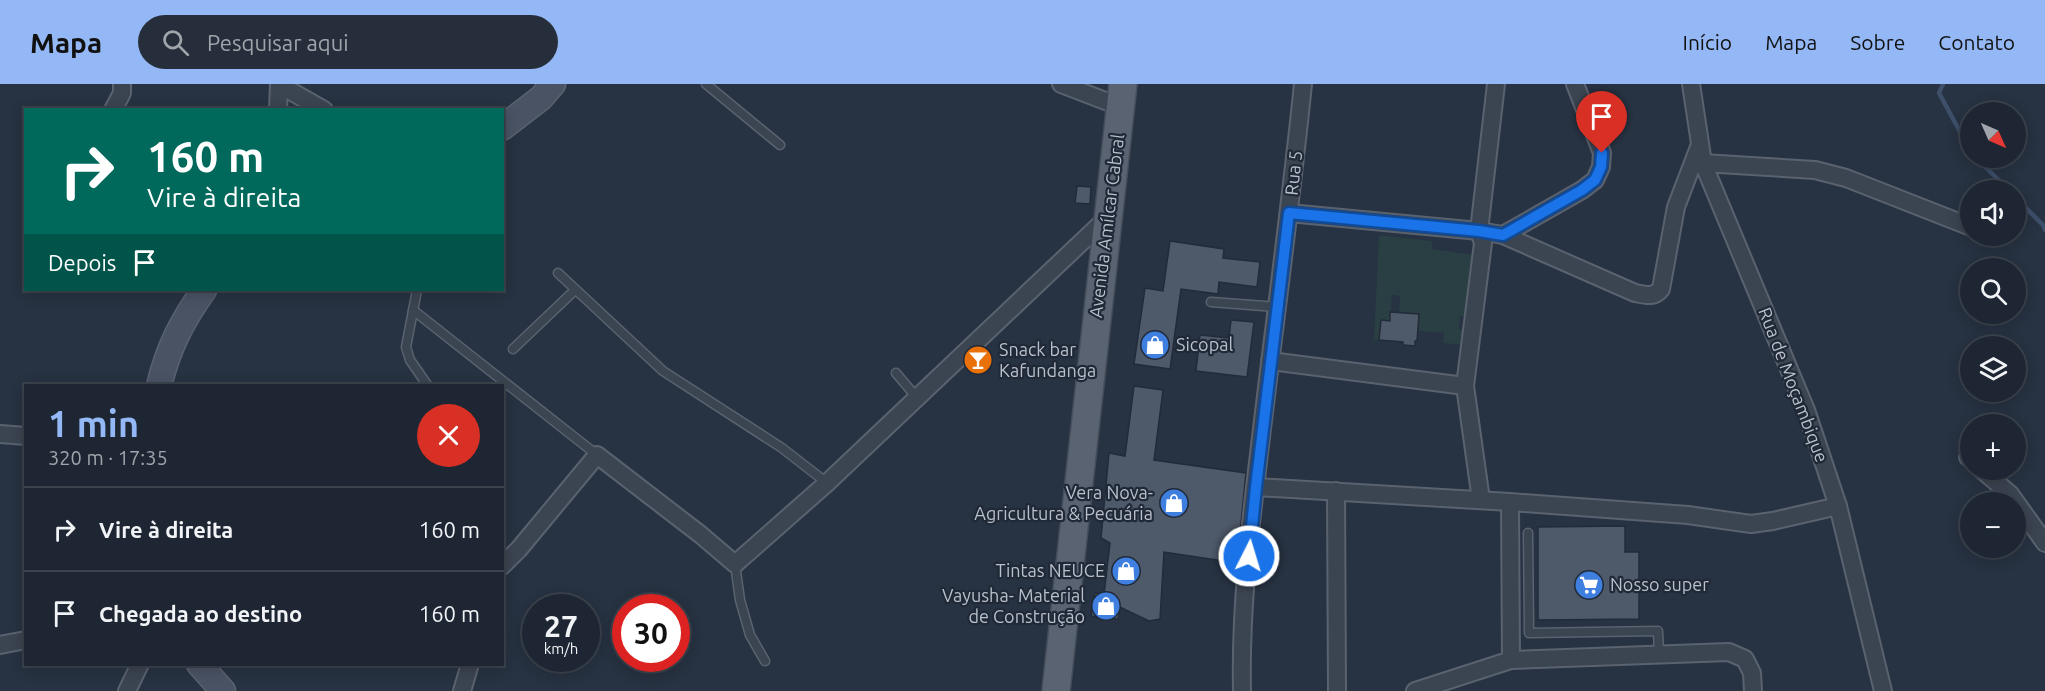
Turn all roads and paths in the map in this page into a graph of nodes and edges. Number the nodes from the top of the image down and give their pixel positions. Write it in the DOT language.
graph roads {
  1 [pos="122,84"];
  2 [pos="280,84"];
  3 [pos="553,84"];
  4 [pos="706,84"];
  5 [pos="1062,84"];
  6 [pos="1139,84"];
  7 [pos="1303,84"];
  8 [pos="1496,84"];
  9 [pos="1575,84"];
  10 [pos="1691,84"];
  11 [pos="1122,95"];
  12 [pos="114,108"];
  13 [pos="278,108"];
  14 [pos="321,108"];
  15 [pos="504,126"];
  16 [pos="780,145"];
  17 [pos="1701,155"];
  18 [pos="1289,213"];
  19 [pos="1107,219"];
  20 [pos="1960,223"];
  21 [pos="1479,231"];
  22 [pos="1503,235"];
  23 [pos="558,273"];
  24 [pos="575,290"];
  25 [pos="203,291"];
  26 [pos="417,291"];
  27 [pos="1211,302"];
  28 [pos="1277,307"];
  29 [pos="413,310"];
  30 [pos="513,349"];
  31 [pos="1270,361"];
  32 [pos="896,373"];
  33 [pos="160,384"];
  34 [pos="427,384"];
  35 [pos="1465,386"];
  36 [pos="917,398"];
  37 [pos="0,434"];
  38 [pos="24,436"];
  39 [pos="597,455"];
  40 [pos="1994,480"];
  41 [pos="827,483"];
  42 [pos="1256,487"];
  43 [pos="1336,491"];
  44 [pos="1481,500"];
  45 [pos="1510,502"];
  46 [pos="1838,506"];
  47 [pos="1528,533"];
  48 [pos="2045,543"];
  49 [pos="504,564"];
  50 [pos="735,564"];
  51 [pos="24,640"];
  52 [pos="0,645"];
  53 [pos="1659,654"];
  54 [pos="1511,660"];
  55 [pos="765,661"];
  56 [pos="139,666"];
  57 [pos="201,666"];
  58 [pos="469,666"];
  59 [pos="127,691"];
  60 [pos="223,691"];
  61 [pos="462,691"];
  62 [pos="1056,691"];
  63 [pos="1074,691"];
  64 [pos="1242,691"];
  65 [pos="1337,691"];
  66 [pos="1415,691"];
  67 [pos="1753,691"];
  68 [pos="1883,691"];
  1 -- 12 [label="street"];
  2 -- 13 [label="street"];
  2 -- 14 [label="street"];
  3 -- 15 [label="street"];
  4 -- 16 [label="lane"];
  5 -- 11 [label="street"];
  6 -- 63 [label="main road, Avenida Amílcar Cabral"];
  7 -- 18 [label="street, Rua 5"];
  8 -- 21 [label="street"];
  9 -- 22 [label="street"];
  10 -- 17 [label="street, Rua de Moçambique"];
  11 -- 19 [label="main road, Avenida Amílcar Cabral"];
  17 -- 20 [label="street"];
  17 -- 22 [label="street"];
  17 -- 46 [label="street, Rua de Moçambique"];
  18 -- 21 [label="street"];
  18 -- 28 [label="street, Rua 5"];
  19 -- 36 [label="street"];
  19 -- 62 [label="main road, Avenida Amílcar Cabral"];
  21 -- 22 [label="street"];
  21 -- 35 [label="street"];
  23 -- 24 [label="lane"];
  24 -- 30 [label="lane"];
  24 -- 41 [label="lane"];
  25 -- 33 [label="street"];
  26 -- 29 [label="lane"];
  27 -- 28 [label="lane"];
  28 -- 31 [label="street, Rua 5"];
  29 -- 34 [label="lane"];
  29 -- 39 [label="lane"];
  31 -- 35 [label="street"];
  31 -- 42 [label="street, Rua 5"];
  32 -- 36 [label="lane"];
  35 -- 44 [label="street"];
  36 -- 41 [label="street"];
  37 -- 38 [label="street"];
  39 -- 49 [label="street"];
  39 -- 50 [label="street"];
  40 -- 48 [label="street"];
  41 -- 50 [label="street"];
  42 -- 43 [label="street"];
  42 -- 64 [label="street, Rua 5"];
  43 -- 44 [label="street"];
  43 -- 65 [label="street"];
  44 -- 45 [label="street"];
  45 -- 46 [label="street"];
  45 -- 54 [label="street"];
  46 -- 68 [label="street, Rua de Moçambique"];
  47 -- 53 [label="lane"];
  50 -- 55 [label="lane"];
  51 -- 52 [label="street"];
  53 -- 54 [label="street"];
  53 -- 67 [label="street"];
  54 -- 66 [label="street"];
  56 -- 59 [label="street"];
  57 -- 60 [label="street"];
  58 -- 61 [label="street"];
}
